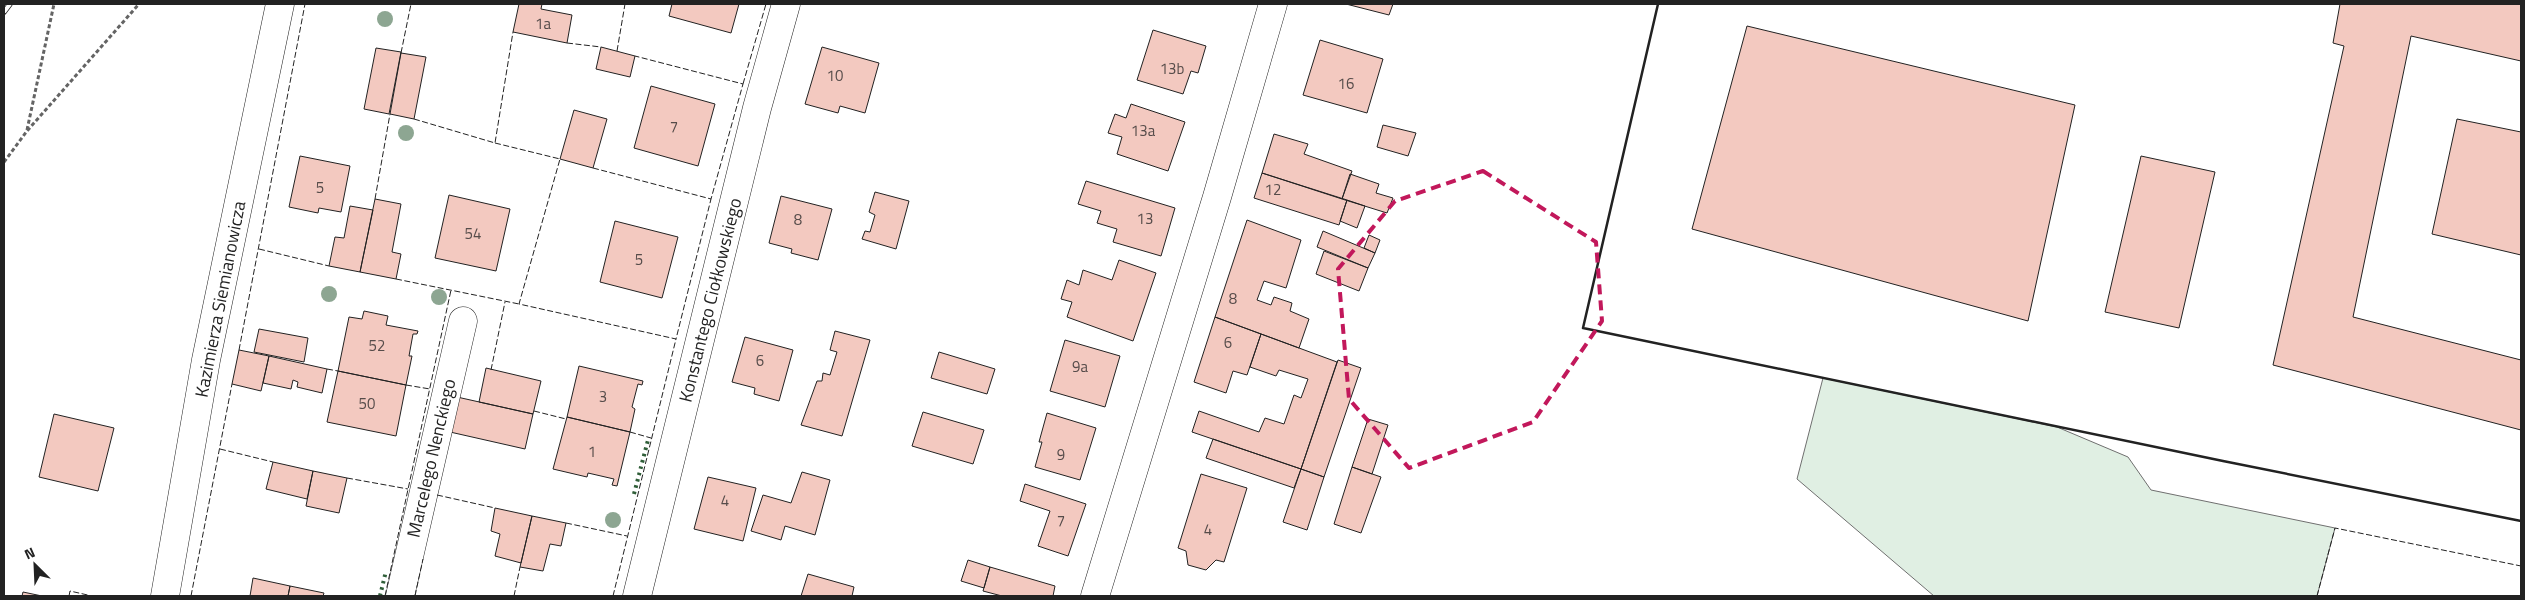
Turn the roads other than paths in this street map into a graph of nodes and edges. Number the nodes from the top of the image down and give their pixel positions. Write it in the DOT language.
graph roads {
  1 [pos="280,4"];
  2 [pos="786,4"];
  3 [pos="1273,4"];
  4 [pos="462,321"];
  5 [pos="165,596"];
  6 [pos="400,596"];
  7 [pos="637,596"];
  8 [pos="1095,596"];
  1 -- 5 [label="street, Kazimierza Siemianowicza"];
  2 -- 7 [label="street, Konstantego Ciołkowskiego"];
  3 -- 8 [label="street"];
  4 -- 6 [label="street, Marcelego Nenckiego"];
}
